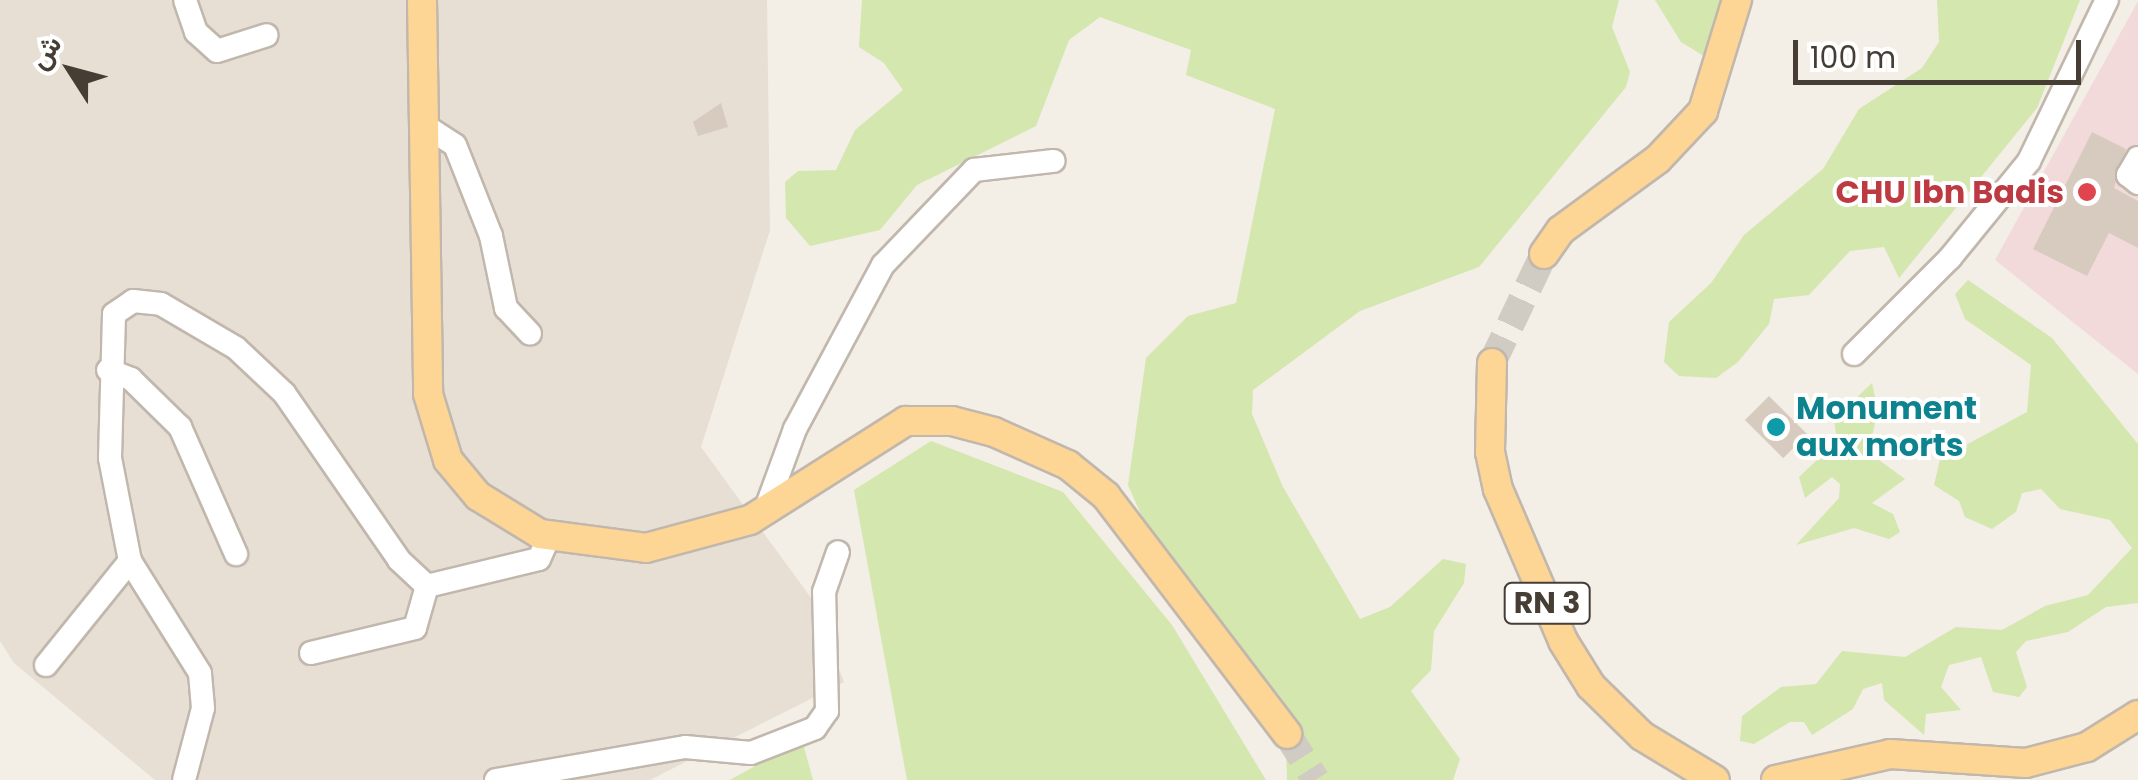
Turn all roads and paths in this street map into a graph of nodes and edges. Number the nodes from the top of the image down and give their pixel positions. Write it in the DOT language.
graph roads {
  1 [pos="184,0"];
  2 [pos="422,0"];
  3 [pos="1737,0"];
  4 [pos="2107,0"];
  5 [pos="267,35"];
  6 [pos="427,128"];
  7 [pos="2138,158"];
  8 [pos="1053,160"];
  9 [pos="2138,184"];
  10 [pos="1544,254"];
  11 [pos="530,334"];
  12 [pos="1854,354"];
  13 [pos="1492,362"];
  14 [pos="108,370"];
  15 [pos="765,511"];
  16 [pos="548,536"];
  17 [pos="838,552"];
  18 [pos="236,554"];
  19 [pos="130,561"];
  20 [pos="427,586"];
  21 [pos="311,653"];
  22 [pos="46,664"];
  23 [pos="2138,715"];
  24 [pos="1286,734"];
  25 [pos="184,780"];
  26 [pos="496,780"];
  27 [pos="1715,780"];
  28 [pos="1776,780"];
  1 -- 5 [label="street"];
  2 -- 6 [label="main road"];
  3 -- 10 [label="main road"];
  4 -- 12 [label="street"];
  6 -- 11 [label="street"];
  6 -- 16 [label="main road"];
  7 -- 9 [label="street"];
  8 -- 15 [label="street"];
  13 -- 27 [label="main road, RN 3"];
  14 -- 18 [label="street"];
  14 -- 19 [label="street"];
  14 -- 20 [label="street"];
  15 -- 16 [label="main road"];
  15 -- 24 [label="main road"];
  16 -- 20 [label="street"];
  17 -- 26 [label="street"];
  19 -- 22 [label="street"];
  19 -- 25 [label="street"];
  20 -- 21 [label="street"];
  23 -- 28 [label="main road"];
}
